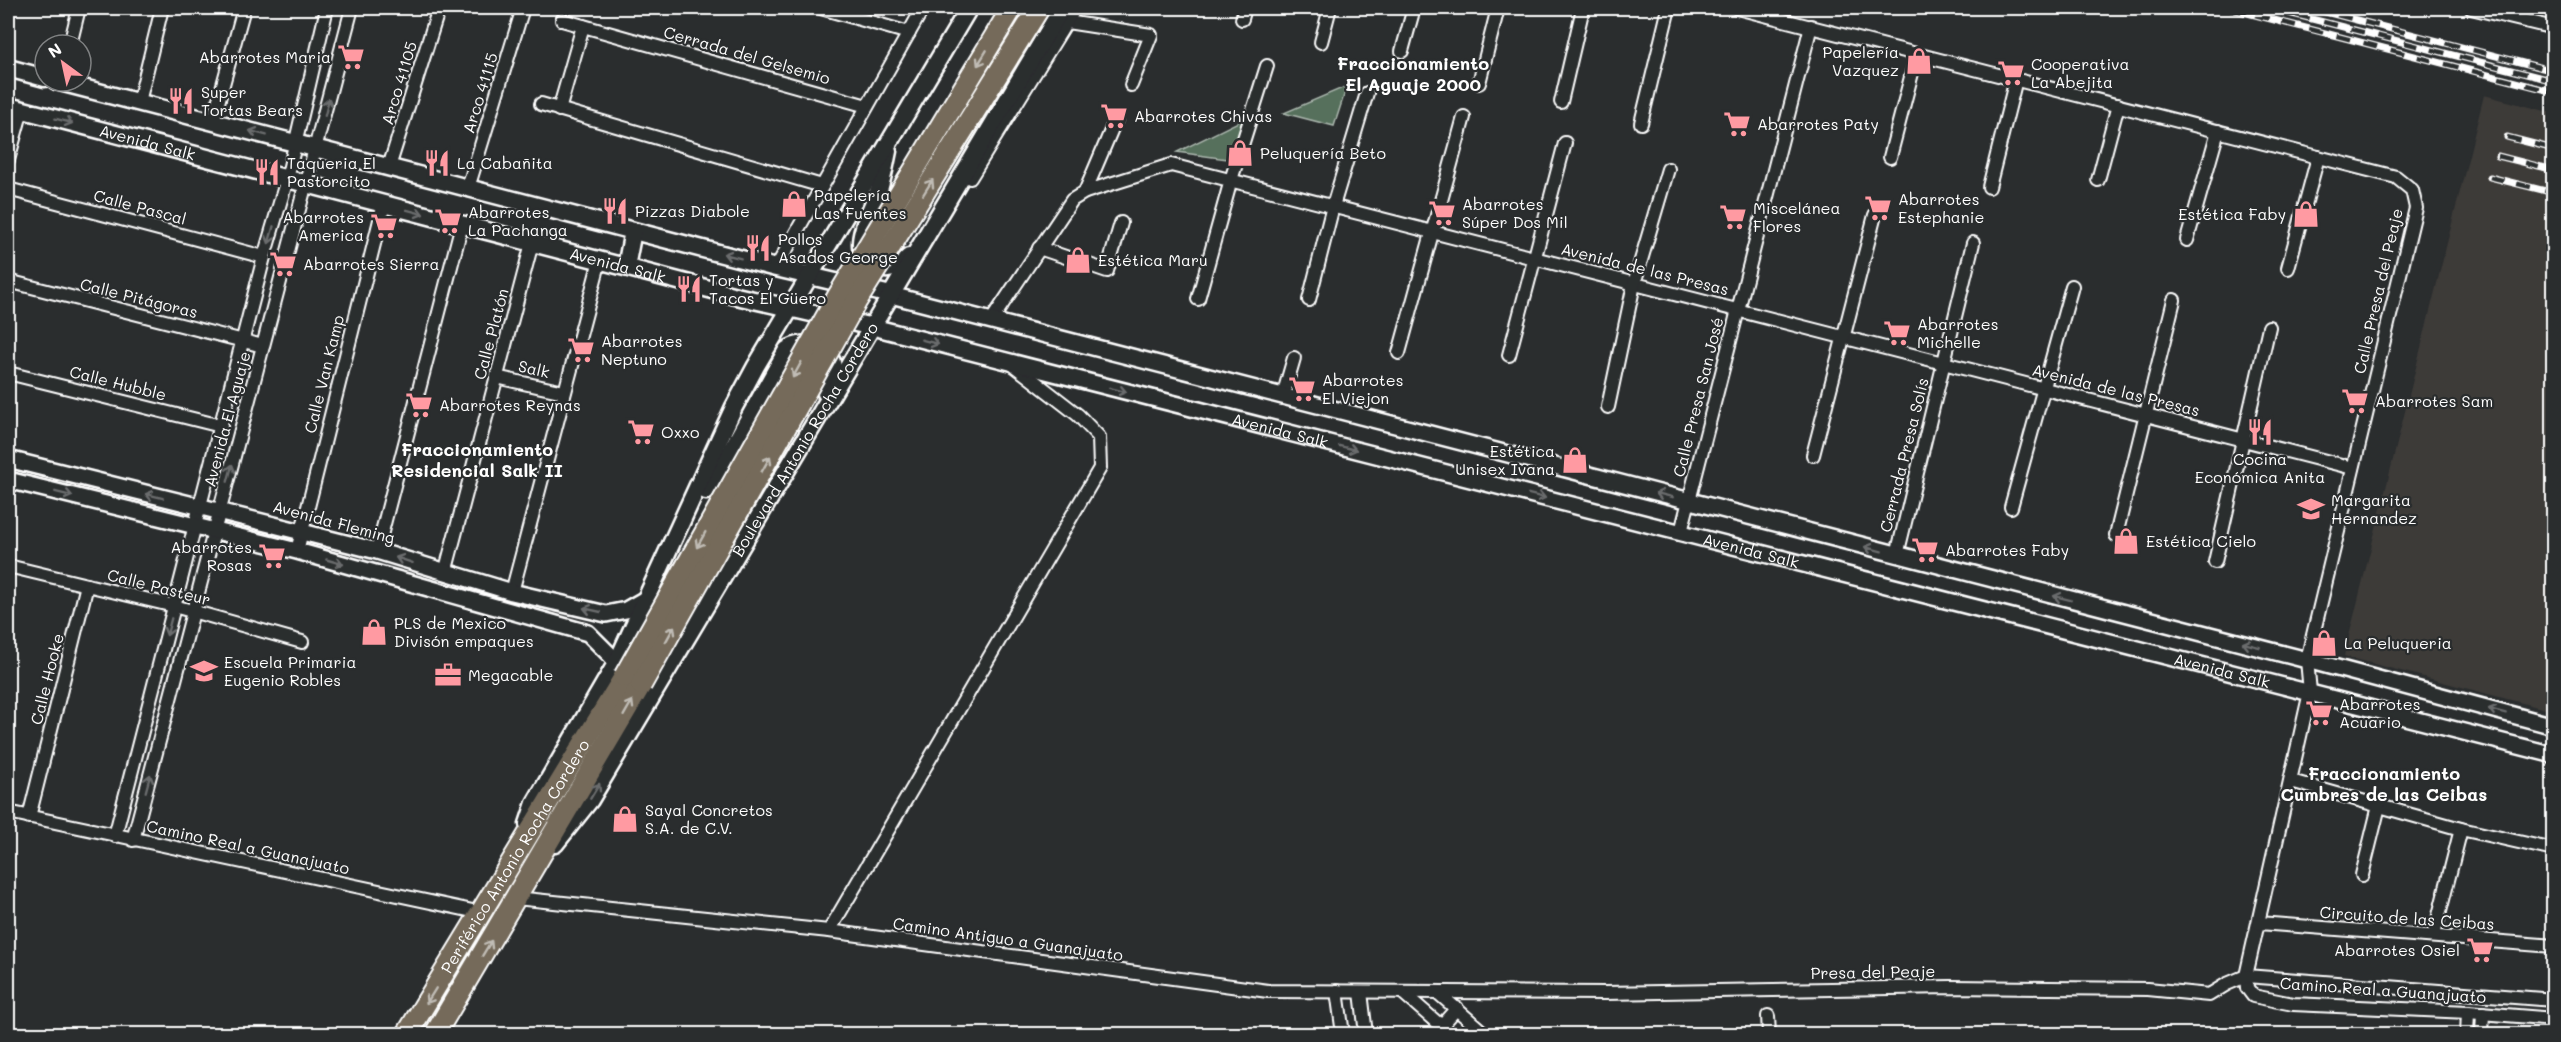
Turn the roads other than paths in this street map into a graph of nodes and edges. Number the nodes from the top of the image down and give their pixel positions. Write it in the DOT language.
graph roads {
  1 [pos="79,8"];
  2 [pos="162,8"];
  3 [pos="244,8"];
  4 [pos="327,8"];
  5 [pos="352,8"];
  6 [pos="439,8"];
  7 [pos="523,8"];
  8 [pos="821,8"];
  9 [pos="923,8"];
  10 [pos="969,8"];
  11 [pos="1012,8"];
  12 [pos="1039,8"];
  13 [pos="1075,8"];
  14 [pos="1330,8"];
  15 [pos="1414,8"];
  16 [pos="1498,8"];
  17 [pos="1583,8"];
  18 [pos="1669,8"];
  19 [pos="1737,8"];
  20 [pos="2470,8"];
  21 [pos="1064,15"];
  22 [pos="562,20"];
  23 [pos="583,26"];
  24 [pos="1811,26"];
  25 [pos="2553,26"];
  26 [pos="73,33"];
  27 [pos="909,33"];
  28 [pos="1321,42"];
  29 [pos="1402,51"];
  30 [pos="1917,54"];
  31 [pos="1267,66"];
  32 [pos="8,68"];
  33 [pos="33,75"];
  34 [pos="2016,80"];
  35 [pos="1479,83"];
  36 [pos="1131,85"];
  37 [pos="93,90"];
  38 [pos="1367,93"];
  39 [pos="139,102"];
  40 [pos="1561,102"];
  41 [pos="541,104"];
  42 [pos="2118,105"];
  43 [pos="867,106"];
  44 [pos="15,108"];
  45 [pos="560,110"];
  46 [pos="1464,117"];
  47 [pos="1116,119"];
  48 [pos="213,122"];
  49 [pos="1641,123"];
  50 [pos="2218,131"];
  51 [pos="892,136"];
  52 [pos="295,143"];
  53 [pos="1565,143"];
  54 [pos="316,148"];
  55 [pos="2318,157"];
  56 [pos="1890,158"];
  57 [pos="8,160"];
  58 [pos="390,167"];
  59 [pos="1668,169"];
  60 [pos="287,179"];
  61 [pos="1231,180"];
  62 [pos="2098,180"];
  63 [pos="308,184"];
  64 [pos="822,186"];
  65 [pos="1989,187"];
  66 [pos="468,188"];
  67 [pos="8,189"];
  68 [pos="1085,192"];
  69 [pos="384,204"];
  70 [pos="1333,206"];
  71 [pos="1875,215"];
  72 [pos="934,220"];
  73 [pos="1121,223"];
  74 [pos="462,225"];
  75 [pos="633,231"];
  76 [pos="1432,232"];
  77 [pos="2187,240"];
  78 [pos="532,243"];
  79 [pos="1973,243"];
  80 [pos="919,246"];
  81 [pos="1039,248"];
  82 [pos="264,257"];
  83 [pos="1534,258"];
  84 [pos="600,260"];
  85 [pos="626,267"];
  86 [pos="776,268"];
  87 [pos="2288,268"];
  88 [pos="809,276"];
  89 [pos="8,282"];
  90 [pos="1634,284"];
  91 [pos="2072,286"];
  92 [pos="891,295"];
  93 [pos="1197,299"];
  94 [pos="1309,300"];
  95 [pos="2174,300"];
  96 [pos="790,309"];
  97 [pos="1738,310"];
  98 [pos="991,321"];
  99 [pos="873,327"];
  100 [pos="2269,327"];
  101 [pos="1844,337"];
  102 [pos="243,342"];
  103 [pos="263,346"];
  104 [pos="1399,352"];
  105 [pos="1509,355"];
  106 [pos="1294,358"];
  107 [pos="1011,363"];
  108 [pos="1943,363"];
  109 [pos="8,373"];
  110 [pos="496,377"];
  111 [pos="2042,388"];
  112 [pos="564,392"];
  113 [pos="1283,396"];
  114 [pos="1608,407"];
  115 [pos="2144,414"];
  116 [pos="221,426"];
  117 [pos="811,430"];
  118 [pos="2244,440"];
  119 [pos="1813,455"];
  120 [pos="8,459"];
  121 [pos="2353,468"];
  122 [pos="8,480"];
  123 [pos="1689,501"];
  124 [pos="200,507"];
  125 [pos="2011,507"];
  126 [pos="220,512"];
  127 [pos="195,526"];
  128 [pos="215,531"];
  129 [pos="302,532"];
  130 [pos="1681,532"];
  131 [pos="677,535"];
  132 [pos="2116,536"];
  133 [pos="297,551"];
  134 [pos="377,551"];
  135 [pos="1897,555"];
  136 [pos="2215,562"];
  137 [pos="8,566"];
  138 [pos="445,573"];
  139 [pos="87,585"];
  140 [pos="512,592"];
  141 [pos="647,598"];
  142 [pos="174,606"];
  143 [pos="193,612"];
  144 [pos="302,642"];
  145 [pos="2307,660"];
  146 [pos="628,675"];
  147 [pos="2310,692"];
  148 [pos="2553,726"];
  149 [pos="2553,755"];
  150 [pos="2291,781"];
  151 [pos="2379,806"];
  152 [pos="8,812"];
  153 [pos="29,817"];
  154 [pos="2462,829"];
  155 [pos="115,836"];
  156 [pos="133,840"];
  157 [pos="2553,850"];
  158 [pos="534,870"];
  159 [pos="2362,875"];
  160 [pos="516,898"];
  161 [pos="482,913"];
  162 [pos="2259,923"];
  163 [pos="829,931"];
  164 [pos="2434,935"];
  165 [pos="2553,946"];
  166 [pos="2246,976"];
  167 [pos="1337,992"];
  168 [pos="1361,992"];
  169 [pos="1402,992"];
  170 [pos="1437,992"];
  171 [pos="1497,992"];
  172 [pos="2553,1000"];
  173 [pos="1457,1008"];
  174 [pos="2468,1012"];
  175 [pos="2483,1013"];
  176 [pos="1768,1016"];
  177 [pos="2553,1019"];
  178 [pos="1445,1030"];
  179 [pos="407,1035"];
  180 [pos="435,1035"];
  181 [pos="1343,1035"];
  182 [pos="1366,1035"];
  183 [pos="1485,1035"];
  184 [pos="1769,1035"];
  185 [pos="2467,1035"];
  186 [pos="2482,1035"];
  1 -- 26 [label="street"];
  2 -- 39 [label="street"];
  3 -- 48 [label="street"];
  4 -- 52 [label="street, Avenida El Aguaje"];
  54 -- 5 [label="street, Avenida El Aguaje, one-way"];
  6 -- 58 [label="street, Arco 41105"];
  7 -- 66 [label="street, Arco 41115"];
  8 -- 27 [label="street"];
  9 -- 27 [label="street"];
  10 -- 51 [label="main road"];
  11 -- 146 [label="highway, one-way, bridge"];
  146 -- 12 [label="highway, Boulevard Antonio Rocha Cordero, one-way, bridge"];
  13 -- 21 [label="street, Boulevard Antonio Rocha Cordero"];
  14 -- 28 [label="street"];
  15 -- 29 [label="street"];
  16 -- 35 [label="street"];
  17 -- 40 [label="street"];
  18 -- 49 [label="street"];
  19 -- 24 [label="street, Calle Presa del Peaje"];
  20 -- 25 [label="street"];
  21 -- 36 [label="street"];
  21 -- 72 [label="main road"];
  21 -- 72 [label="street, Boulevard Antonio Rocha Cordero"];
  22 -- 23 [label="street, Cerrada del Gelsemio"];
  23 -- 43 [label="street, Cerrada del Gelsemio"];
  23 -- 45 [label="street"];
  24 -- 30 [label="street, Calle Presa del Peaje"];
  24 -- 97 [label="street, Calle Presa San José"];
  27 -- 43 [label="street"];
  30 -- 34 [label="street, Calle Presa del Peaje"];
  30 -- 56 [label="street"];
  31 -- 61 [label="street"];
  32 -- 33 [label="main road, Avenida Salk"];
  34 -- 42 [label="street, Calle Presa del Peaje"];
  34 -- 65 [label="street"];
  37 -- 39 [label="main road, Avenida Salk"];
  38 -- 70 [label="street"];
  39 -- 48 [label="main road, Avenida Salk"];
  41 -- 45 [label="street"];
  42 -- 50 [label="street, Calle Presa del Peaje"];
  42 -- 62 [label="street"];
  43 -- 64 [label="street"];
  44 -- 57 [label="street"];
  44 -- 60 [label="main road, Avenida Salk, one-way"];
  45 -- 64 [label="street"];
  46 -- 76 [label="street"];
  47 -- 68 [label="street"];
  52 -- 48 [label="main road, Avenida Salk, one-way"];
  50 -- 55 [label="street, Calle Presa del Peaje"];
  50 -- 77 [label="street"];
  51 -- 80 [label="main road"];
  51 -- 88 [label="main road"];
  52 -- 54 [label="main road, Avenida Salk"];
  52 -- 60 [label="street, Avenida El Aguaje"];
  53 -- 83 [label="street"];
  54 -- 58 [label="main road, Avenida Salk"];
  54 -- 63 [label="street, Avenida El Aguaje"];
  55 -- 87 [label="street"];
  55 -- 121 [label="street, Calle Presa del Peaje"];
  58 -- 66 [label="main road, Avenida Salk"];
  59 -- 90 [label="street"];
  60 -- 63 [label="main road, Avenida Salk"];
  60 -- 82 [label="street, Avenida El Aguaje, one-way"];
  61 -- 68 [label="street, Avenida de las Presas"];
  61 -- 70 [label="street, Avenida de las Presas"];
  61 -- 93 [label="street"];
  63 -- 69 [label="main road, Avenida Salk"];
  63 -- 103 [label="street, Avenida El Aguaje"];
  64 -- 86 [label="street"];
  66 -- 75 [label="main road, Avenida Salk"];
  67 -- 82 [label="street, Calle Pascal"];
  68 -- 81 [label="street, Avenida de las Presas"];
  69 -- 74 [label="main road, Avenida Salk, one-way"];
  69 -- 129 [label="street, Calle Van Kamp"];
  70 -- 76 [label="street, Avenida de las Presas"];
  70 -- 94 [label="street"];
  71 -- 101 [label="street"];
  72 -- 80 [label="main road, Boulevard Antonio Rocha Cordero"];
  73 -- 81 [label="street"];
  74 -- 78 [label="main road, Avenida Salk"];
  74 -- 134 [label="street"];
  75 -- 85 [label="main road"];
  86 -- 75 [label="main road, Avenida Salk, one-way"];
  76 -- 83 [label="street, Avenida de las Presas"];
  76 -- 104 [label="street"];
  78 -- 84 [label="main road, Avenida Salk"];
  78 -- 110 [label="street, Calle Platón"];
  79 -- 108 [label="street, Cerrada Presa Solís"];
  80 -- 92 [label="main road, Boulevard Antonio Rocha Cordero"];
  81 -- 98 [label="street, Avenida de las Presas"];
  82 -- 102 [label="street, Avenida El Aguaje"];
  83 -- 90 [label="street, Avenida de las Presas"];
  83 -- 105 [label="street"];
  84 -- 85 [label="main road, Avenida Salk"];
  84 -- 112 [label="street"];
  85 -- 96 [label="main road, Avenida Salk"];
  86 -- 88 [label="main road, Avenida Salk"];
  88 -- 92 [label="main road, Avenida Salk"];
  88 -- 96 [label="main road"];
  89 -- 102 [label="street, Calle Pitágoras"];
  90 -- 97 [label="street, Avenida de las Presas"];
  90 -- 114 [label="street"];
  91 -- 111 [label="street"];
  92 -- 98 [label="street, Avenida Salk"];
  92 -- 99 [label="main road, Boulevard Antonio Rocha Cordero"];
  95 -- 115 [label="street"];
  96 -- 99 [label="main road, Avenida Salk"];
  96 -- 131 [label="main road"];
  97 -- 101 [label="street, Avenida de las Presas"];
  97 -- 123 [label="street, Calle Presa San José"];
  98 -- 113 [label="street, Avenida Salk"];
  99 -- 107 [label="street, Avenida Salk, one-way"];
  99 -- 117 [label="main road, Boulevard Antonio Rocha Cordero"];
  100 -- 118 [label="street"];
  101 -- 108 [label="street, Avenida de las Presas"];
  101 -- 119 [label="street"];
  102 -- 103 [label="street, Calle Pitágoras"];
  102 -- 116 [label="street, Avenida El Aguaje"];
  126 -- 103 [label="street, Avenida El Aguaje, one-way"];
  106 -- 113 [label="street"];
  107 -- 130 [label="street, Avenida Salk, one-way"];
  107 -- 163 [label="street"];
  108 -- 111 [label="street, Avenida de las Presas"];
  108 -- 135 [label="street, Cerrada Presa Solís"];
  109 -- 116 [label="street, Calle Hubble"];
  110 -- 112 [label="street, Salk"];
  110 -- 138 [label="street, Calle Platón"];
  111 -- 115 [label="street, Avenida de las Presas"];
  111 -- 125 [label="street"];
  112 -- 140 [label="street"];
  123 -- 113 [label="street, Avenida Salk, one-way"];
  115 -- 118 [label="street, Avenida de las Presas"];
  115 -- 132 [label="street"];
  116 -- 124 [label="street, Avenida El Aguaje"];
  117 -- 131 [label="main road"];
  158 -- 117 [label="main road, Boulevard Antonio Rocha Cordero, one-way"];
  118 -- 121 [label="street, Avenida de las Presas"];
  118 -- 136 [label="street"];
  124 -- 120 [label="street, Avenida Fleming, one-way"];
  121 -- 145 [label="street, Calle Presa del Peaje"];
  122 -- 127 [label="street, one-way"];
  123 -- 130 [label="street, Calle Presa San José"];
  135 -- 123 [label="street, Avenida Salk, one-way"];
  124 -- 126 [label="street, Avenida Fleming"];
  124 -- 127 [label="street, Avenida El Aguaje"];
  126 -- 128 [label="street, Avenida El Aguaje"];
  126 -- 129 [label="street, Avenida Fleming"];
  127 -- 128 [label="street"];
  127 -- 142 [label="street, Avenida El Aguaje"];
  128 -- 133 [label="street"];
  128 -- 143 [label="street, Avenida El Aguaje"];
  129 -- 133 [label="street, Calle Van Kamp"];
  129 -- 134 [label="street, Avenida Fleming"];
  130 -- 147 [label="street, Avenida Salk"];
  131 -- 141 [label="main road"];
  133 -- 146 [label="street, one-way"];
  138 -- 134 [label="street, Avenida Fleming, one-way"];
  145 -- 135 [label="street, Avenida Salk, one-way"];
  137 -- 139 [label="street, Calle Pasteur"];
  138 -- 140 [label="street, Avenida Fleming"];
  139 -- 142 [label="street, Calle Pasteur"];
  139 -- 153 [label="street, Calle Hooke"];
  141 -- 140 [label="street, Avenida Fleming, one-way"];
  141 -- 146 [label="main road"];
  142 -- 143 [label="street, Calle Pasteur"];
  142 -- 155 [label="street, Avenida El Aguaje, one-way"];
  143 -- 144 [label="street, Calle Pasteur"];
  156 -- 143 [label="street, Avenida El Aguaje, one-way"];
  145 -- 147 [label="street, Calle Presa del Peaje"];
  148 -- 145 [label="street, Avenida Salk, one-way"];
  158 -- 146 [label="highway, Periférico Antonio Rocha Cordero, one-way"];
  146 -- 161 [label="highway, Periférico Antonio Rocha Cordero"];
  147 -- 149 [label="street, Avenida Salk"];
  147 -- 150 [label="street, Calle Presa del Peaje"];
  150 -- 151 [label="street"];
  150 -- 162 [label="street, Calle Presa del Peaje"];
  151 -- 154 [label="street"];
  151 -- 159 [label="street"];
  152 -- 153 [label="street, Camino Real a Guanajuato"];
  153 -- 155 [label="street, Camino Real a Guanajuato"];
  154 -- 157 [label="street"];
  154 -- 164 [label="street"];
  155 -- 156 [label="street, Camino Real a Guanajuato"];
  156 -- 161 [label="street, Camino Real a Guanajuato"];
  158 -- 160 [label="highway, Periférico Antonio Rocha Cordero"];
  160 -- 163 [label="street, Camino Antiguo a Guanajuato"];
  180 -- 160 [label="highway, Periférico Antonio Rocha Cordero, one-way"];
  161 -- 179 [label="highway, Periférico Antonio Rocha Cordero, one-way"];
  162 -- 164 [label="street, Circuito de las Ceibas"];
  162 -- 166 [label="street, Calle Presa del Peaje"];
  163 -- 167 [label="street, Camino Antiguo a Guanajuato"];
  164 -- 165 [label="street, Circuito de las Ceibas"];
  166 -- 171 [label="street, Presa del Peaje"];
  166 -- 172 [label="street, Camino Real a Guanajuato"];
  166 -- 174 [label="street, Camino Real a Guanajuato"];
  167 -- 168 [label="street, Camino Antiguo a Guanajuato"];
  167 -- 181 [label="street"];
  168 -- 169 [label="street, Camino Antiguo a Guanajuato"];
  168 -- 182 [label="street"];
  169 -- 170 [label="street, Camino Antiguo a Guanajuato"];
  169 -- 178 [label="street"];
  170 -- 171 [label="street, Camino Antiguo a Guanajuato"];
  170 -- 173 [label="street"];
  173 -- 178 [label="street"];
  173 -- 183 [label="street"];
  174 -- 175 [label="street, Camino Real a Guanajuato"];
  174 -- 185 [label="street"];
  175 -- 177 [label="street, Camino Real a Guanajuato"];
  175 -- 186 [label="street"];
  176 -- 184 [label="street"];
}
